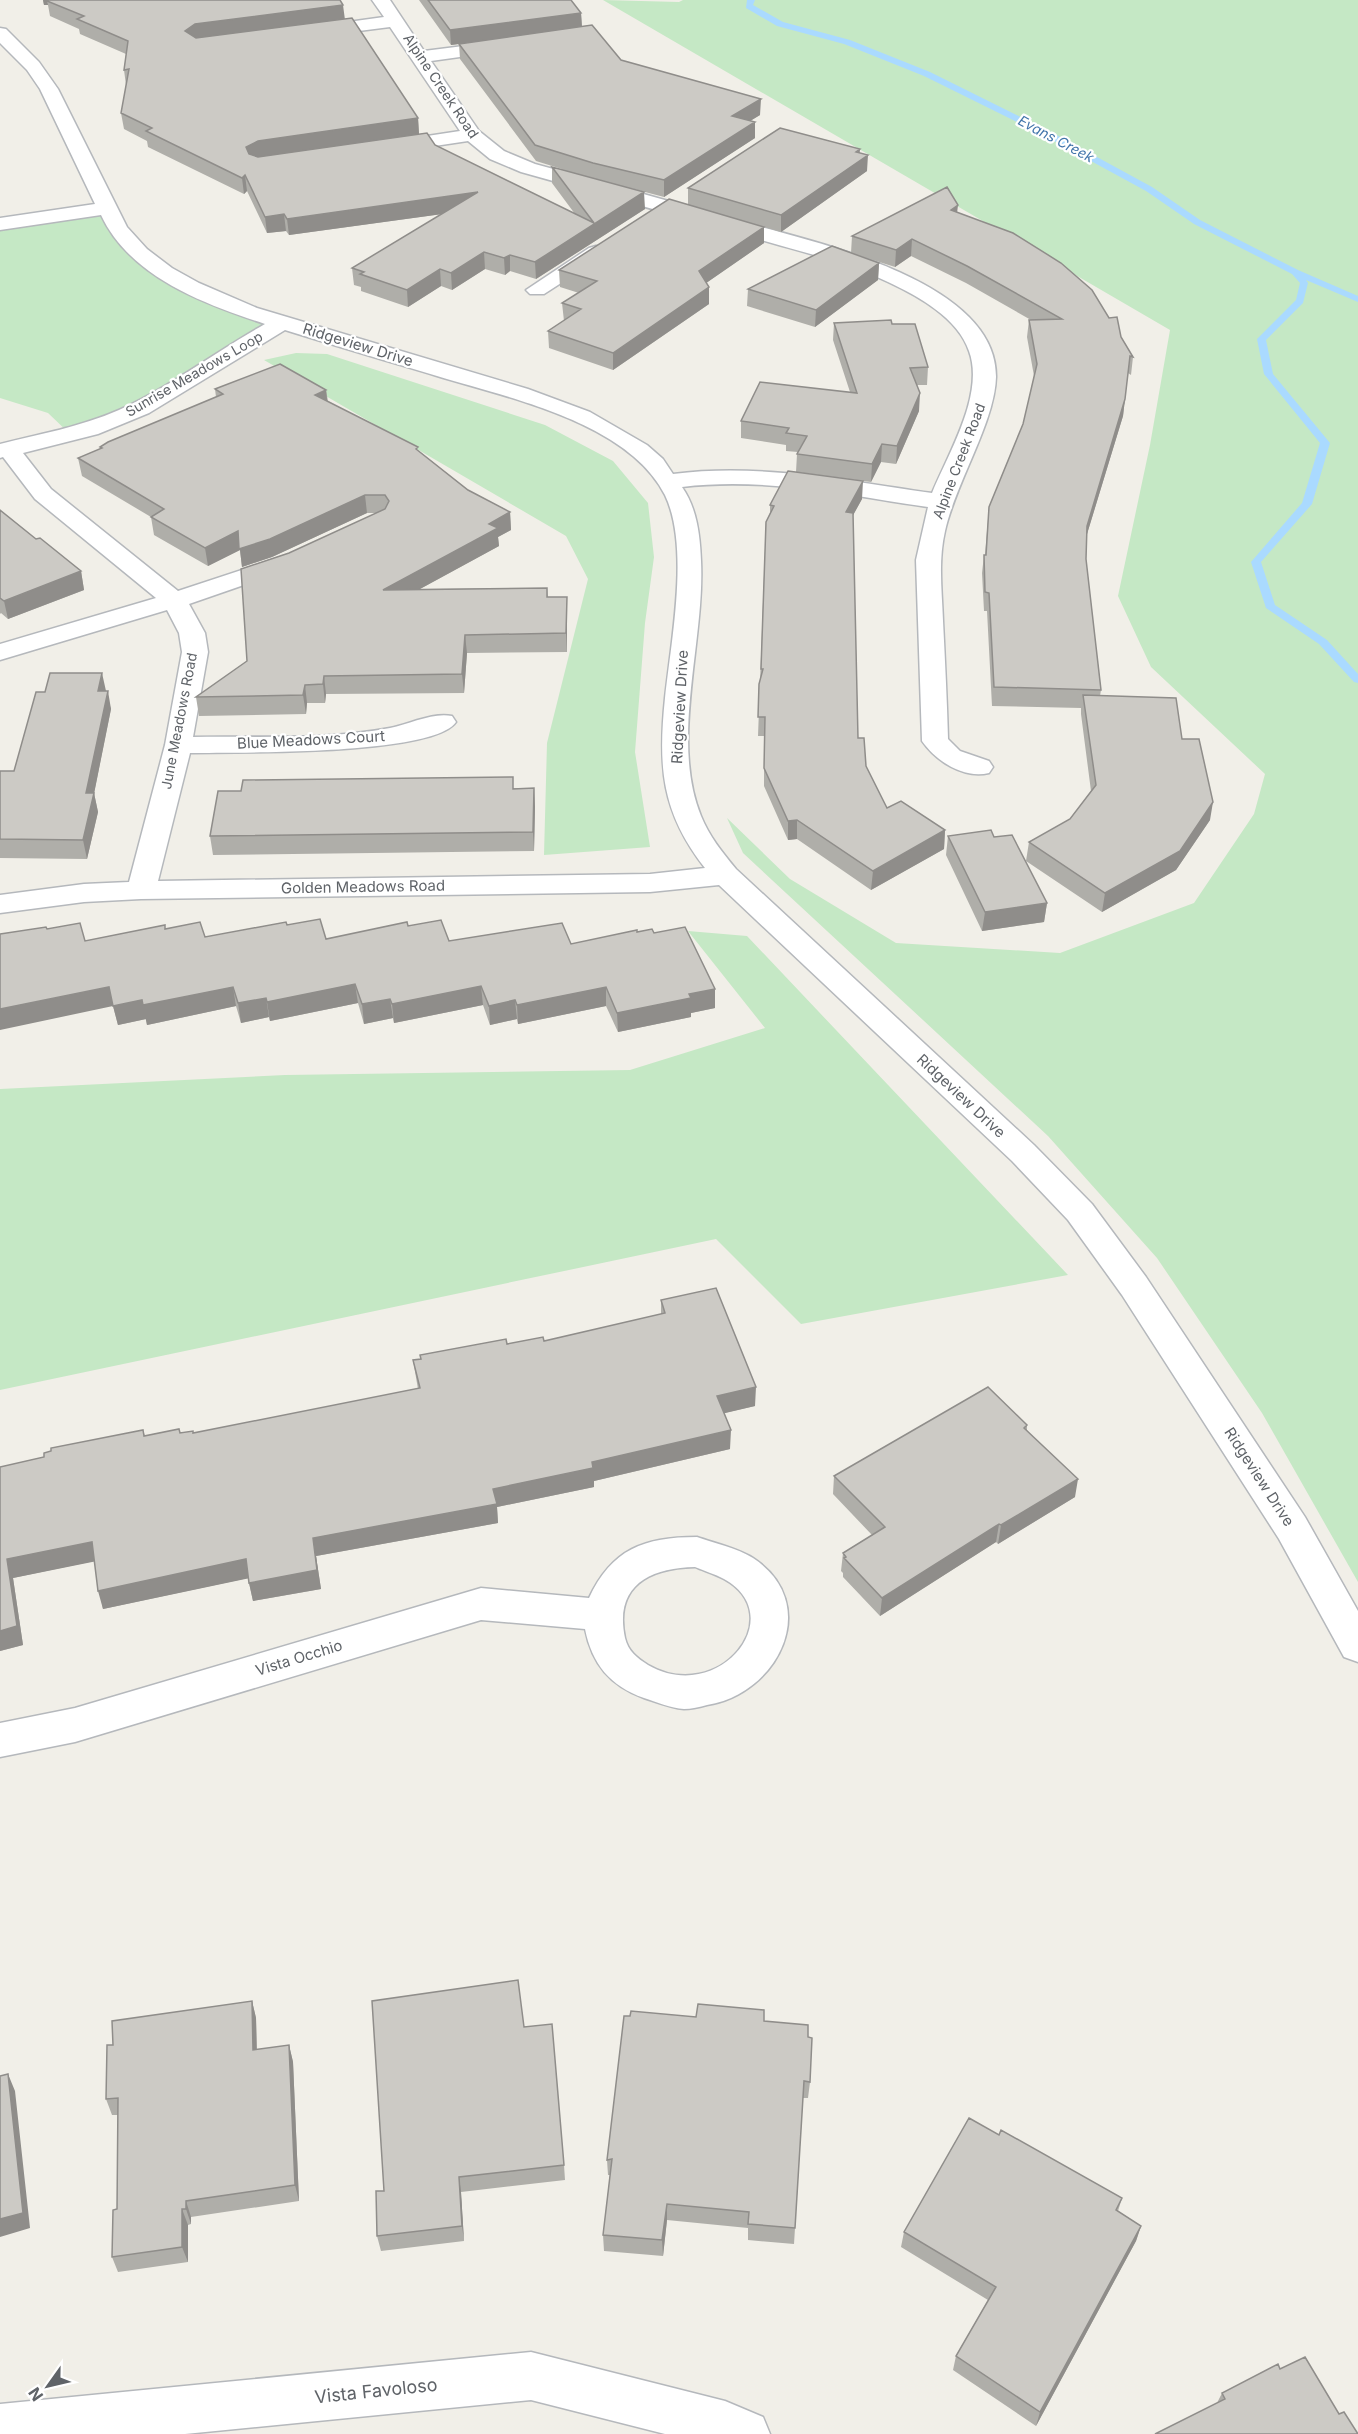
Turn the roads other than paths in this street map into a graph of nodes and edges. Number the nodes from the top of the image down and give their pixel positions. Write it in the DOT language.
graph roads {
  1 [pos="381,0"];
  2 [pos="397,21"];
  3 [pos="0,33"];
  4 [pos="291,34"];
  5 [pos="523,43"];
  6 [pos="421,57"];
  7 [pos="472,135"];
  8 [pos="366,150"];
  9 [pos="686,194"];
  10 [pos="667,206"];
  11 [pos="106,208"];
  12 [pos="647,219"];
  13 [pos="0,224"];
  14 [pos="617,238"];
  15 [pos="537,290"];
  16 [pos="283,322"];
  17 [pos="4,450"];
  18 [pos="670,481"];
  19 [pos="942,502"];
  20 [pos="303,554"];
  21 [pos="174,600"];
  22 [pos="0,652"];
  23 [pos="443,722"];
  24 [pos="178,745"];
  25 [pos="979,767"];
  26 [pos="726,875"];
  27 [pos="141,890"];
  28 [pos="0,904"];
  29 [pos="602,1614"];
  30 [pos="1358,1646"];
  31 [pos="0,1740"];
  32 [pos="0,2428"];
  33 [pos="746,2434"];
  1 -- 2 [label="street, Alpine Creek Road"];
  2 -- 4 [label="street"];
  2 -- 6 [label="street, Alpine Creek Road"];
  3 -- 11 [label="street, Ridgeview Drive"];
  5 -- 6 [label="street"];
  6 -- 7 [label="street, Alpine Creek Road"];
  7 -- 8 [label="street"];
  7 -- 10 [label="street, Alpine Creek Road"];
  9 -- 10 [label="street"];
  10 -- 12 [label="street"];
  10 -- 19 [label="street, Alpine Creek Road"];
  11 -- 13 [label="street"];
  11 -- 16 [label="street, Ridgeview Drive"];
  14 -- 15 [label="street"];
  16 -- 17 [label="street, Sunrise Meadows Loop"];
  16 -- 18 [label="street, Ridgeview Drive"];
  17 -- 21 [label="street, June Meadows Road"];
  18 -- 19 [label="street"];
  18 -- 26 [label="street, Ridgeview Drive"];
  19 -- 25 [label="street, Alpine Creek Road"];
  20 -- 21 [label="street"];
  21 -- 22 [label="street"];
  21 -- 24 [label="street, June Meadows Road"];
  23 -- 24 [label="street, Blue Meadows Court"];
  24 -- 27 [label="street, June Meadows Road"];
  26 -- 27 [label="street, Golden Meadows Road"];
  26 -- 30 [label="street, Ridgeview Drive"];
  27 -- 28 [label="street, Golden Meadows Road"];
  29 -- 29 [label="street"];
  29 -- 31 [label="street, Vista Occhio"];
  32 -- 33 [label="street, Vista Favoloso"];
}
